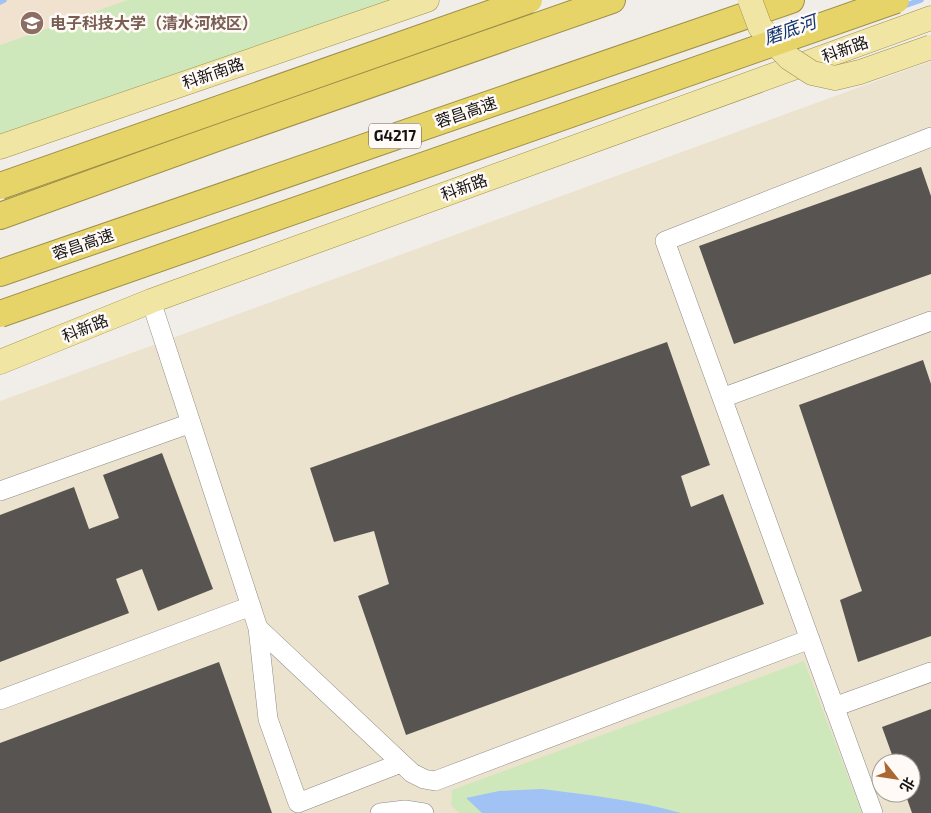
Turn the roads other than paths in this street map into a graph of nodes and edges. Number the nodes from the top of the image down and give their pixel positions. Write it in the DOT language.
graph roads {
  1 [pos="427,0"];
  2 [pos="503,0"];
  3 [pos="529,0"];
  4 [pos="612,0"];
  5 [pos="750,0"];
  6 [pos="791,0"];
  7 [pos="896,0"];
  8 [pos="931,18"];
  9 [pos="931,47"];
  10 [pos="222,136"];
  11 [pos="930,139"];
  12 [pos="0,147"];
  13 [pos="0,186"];
  14 [pos="0,216"];
  15 [pos="0,273"];
  16 [pos="151,301"];
  17 [pos="0,314"];
  18 [pos="931,321"];
  19 [pos="0,362"];
  20 [pos="722,398"];
  21 [pos="191,423"];
  22 [pos="0,490"];
  23 [pos="251,606"];
  24 [pos="258,628"];
  25 [pos="810,639"];
  26 [pos="931,672"];
  27 [pos="0,700"];
  28 [pos="834,707"];
  29 [pos="401,763"];
  30 [pos="380,813"];
  31 [pos="424,813"];
  32 [pos="873,813"];
  1 -- 12 [label="main road, 科新南路"];
  2 -- 10 [label="highway"];
  3 -- 13 [label="highway, bridge"];
  4 -- 10 [label="highway"];
  5 -- 9 [label="main road, bridge"];
  6 -- 15 [label="highway, 蓉昌高速 / G4217"];
  7 -- 17 [label="highway, bridge"];
  8 -- 16 [label="main road, 科新路"];
  10 -- 14 [label="highway"];
  11 -- 20 [label="lane"];
  16 -- 19 [label="main road, 科新路"];
  16 -- 21 [label="lane"];
  18 -- 20 [label="lane"];
  20 -- 25 [label="lane"];
  21 -- 22 [label="lane"];
  21 -- 23 [label="lane"];
  23 -- 24 [label="lane"];
  23 -- 27 [label="lane"];
  24 -- 29 [label="lane"];
  24 -- 29 [label="lane"];
  25 -- 28 [label="lane"];
  25 -- 29 [label="lane"];
  26 -- 28 [label="lane"];
  28 -- 32 [label="lane"];
  30 -- 31 [label="lane"];
}
